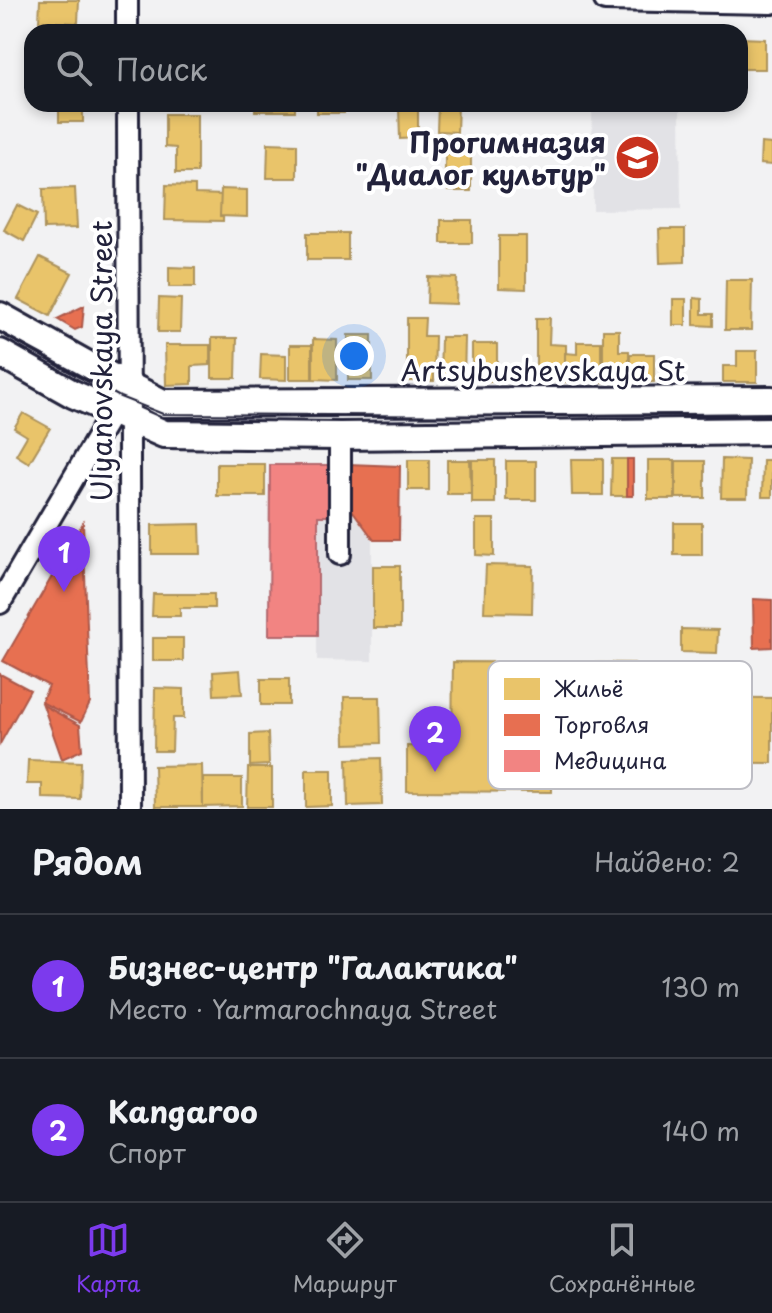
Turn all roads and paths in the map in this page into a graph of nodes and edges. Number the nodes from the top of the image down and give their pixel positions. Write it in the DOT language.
graph roads {
  1 [pos="127,0"];
  2 [pos="605,0"];
  3 [pos="772,3"];
  4 [pos="127,24"];
  5 [pos="128,112"];
  6 [pos="0,316"];
  7 [pos="0,353"];
  8 [pos="128,385"];
  9 [pos="772,400"];
  10 [pos="120,415"];
  11 [pos="772,431"];
  12 [pos="340,436"];
  13 [pos="340,554"];
  14 [pos="0,603"];
  15 [pos="130,809"];
  1 -- 4 [label="street"];
  2 -- 3 [label="street"];
  5 -- 8 [label="street, Ulyanovskaya Street"];
  6 -- 8 [label="main road, Artsybushevskaya St"];
  7 -- 10 [label="main road"];
  8 -- 9 [label="main road, Artsybushevskaya St"];
  8 -- 10 [label="street"];
  10 -- 12 [label="main road"];
  10 -- 14 [label="street"];
  10 -- 15 [label="street, Ulyanovskaya Street"];
  11 -- 12 [label="main road"];
  12 -- 13 [label="street"];
}
